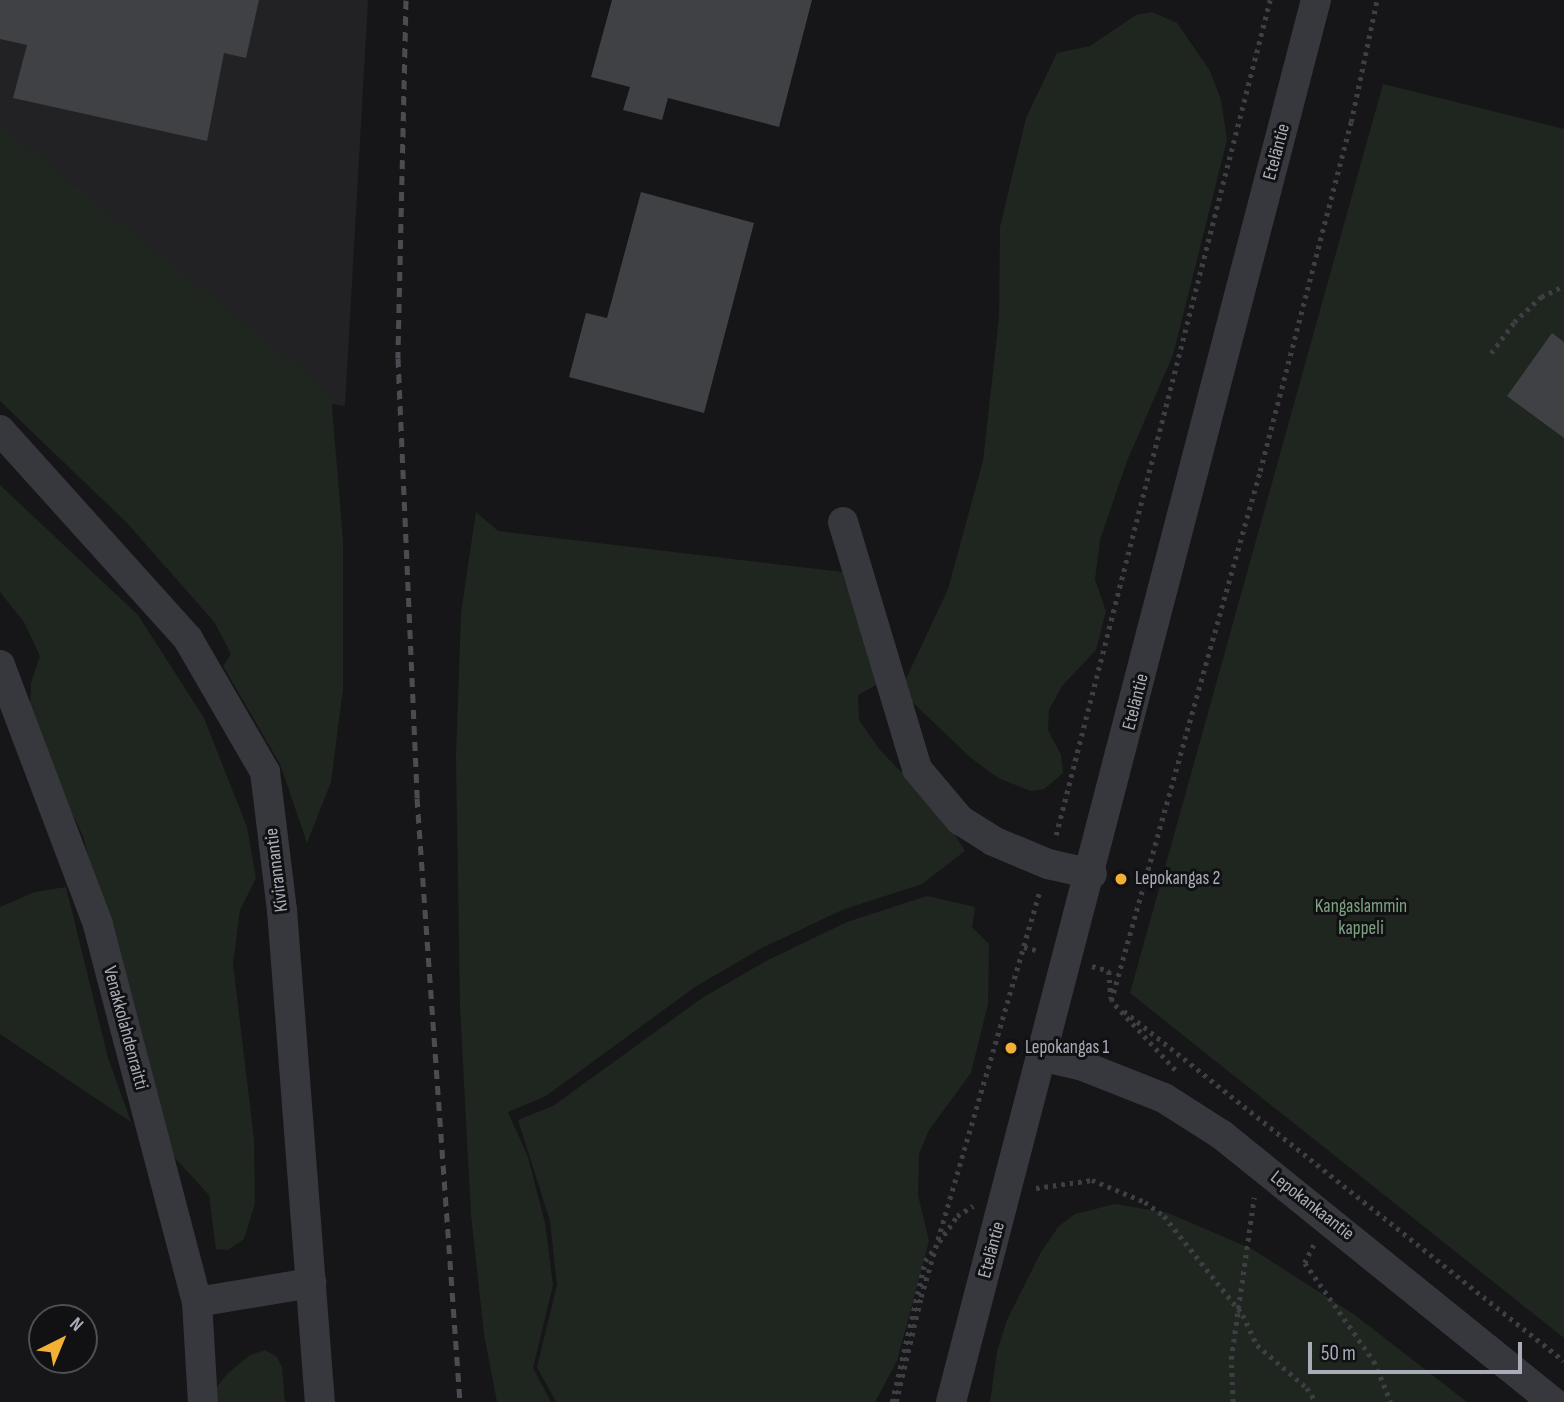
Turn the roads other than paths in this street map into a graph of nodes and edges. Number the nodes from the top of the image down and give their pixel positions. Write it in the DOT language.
graph roads {
  1 [pos="1316,0"];
  2 [pos="0,430"];
  3 [pos="842,522"];
  4 [pos="0,665"];
  5 [pos="1092,874"];
  6 [pos="1044,1057"];
  7 [pos="311,1283"];
  8 [pos="197,1301"];
  9 [pos="203,1402"];
  10 [pos="320,1402"];
  11 [pos="951,1402"];
  12 [pos="1553,1402"];
  1 -- 5 [label="street, Eteläntie"];
  2 -- 7 [label="street, Kivirannantie"];
  3 -- 5 [label="street"];
  4 -- 8 [label="street, Venakkolahdenraitti"];
  5 -- 6 [label="street, Eteläntie"];
  6 -- 11 [label="street, Eteläntie"];
  6 -- 12 [label="street, Lepokankaantie"];
  7 -- 8 [label="street"];
  7 -- 10 [label="street, Kivirannantie"];
  8 -- 9 [label="street, Venakkolahdenraitti"];
}
